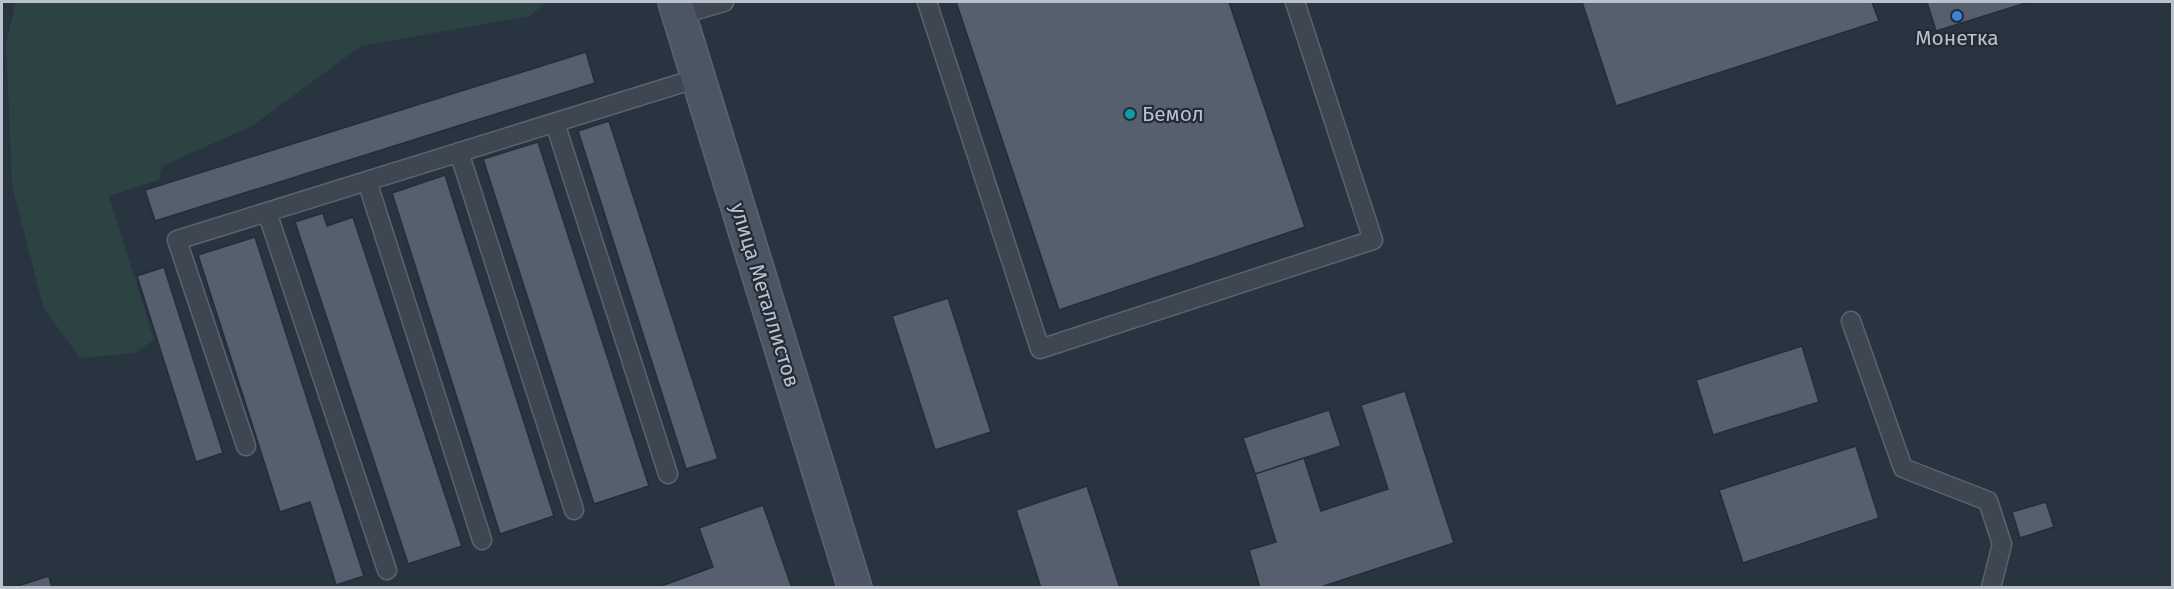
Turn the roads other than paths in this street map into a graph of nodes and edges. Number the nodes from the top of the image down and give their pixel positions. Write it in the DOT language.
graph roads {
  1 [pos="724,2"];
  2 [pos="927,2"];
  3 [pos="1295,2"];
  4 [pos="677,8"];
  5 [pos="698,78"];
  6 [pos="555,123"];
  7 [pos="459,152"];
  8 [pos="367,181"];
  9 [pos="267,212"];
  10 [pos="1851,321"];
  11 [pos="246,446"];
  12 [pos="668,474"];
  13 [pos="574,510"];
  14 [pos="482,540"];
  15 [pos="387,570"];
  16 [pos="855,588"];
  17 [pos="1991,588"];
  1 -- 4 [label="lane"];
  2 -- 3 [label="lane"];
  4 -- 5 [label="street, улица Металлистов"];
  5 -- 6 [label="lane"];
  5 -- 16 [label="street, улица Металлистов"];
  6 -- 7 [label="lane"];
  6 -- 12 [label="lane"];
  7 -- 8 [label="lane"];
  7 -- 13 [label="lane"];
  8 -- 9 [label="lane"];
  8 -- 14 [label="lane"];
  9 -- 11 [label="lane"];
  9 -- 15 [label="lane"];
  10 -- 17 [label="lane"];
}
